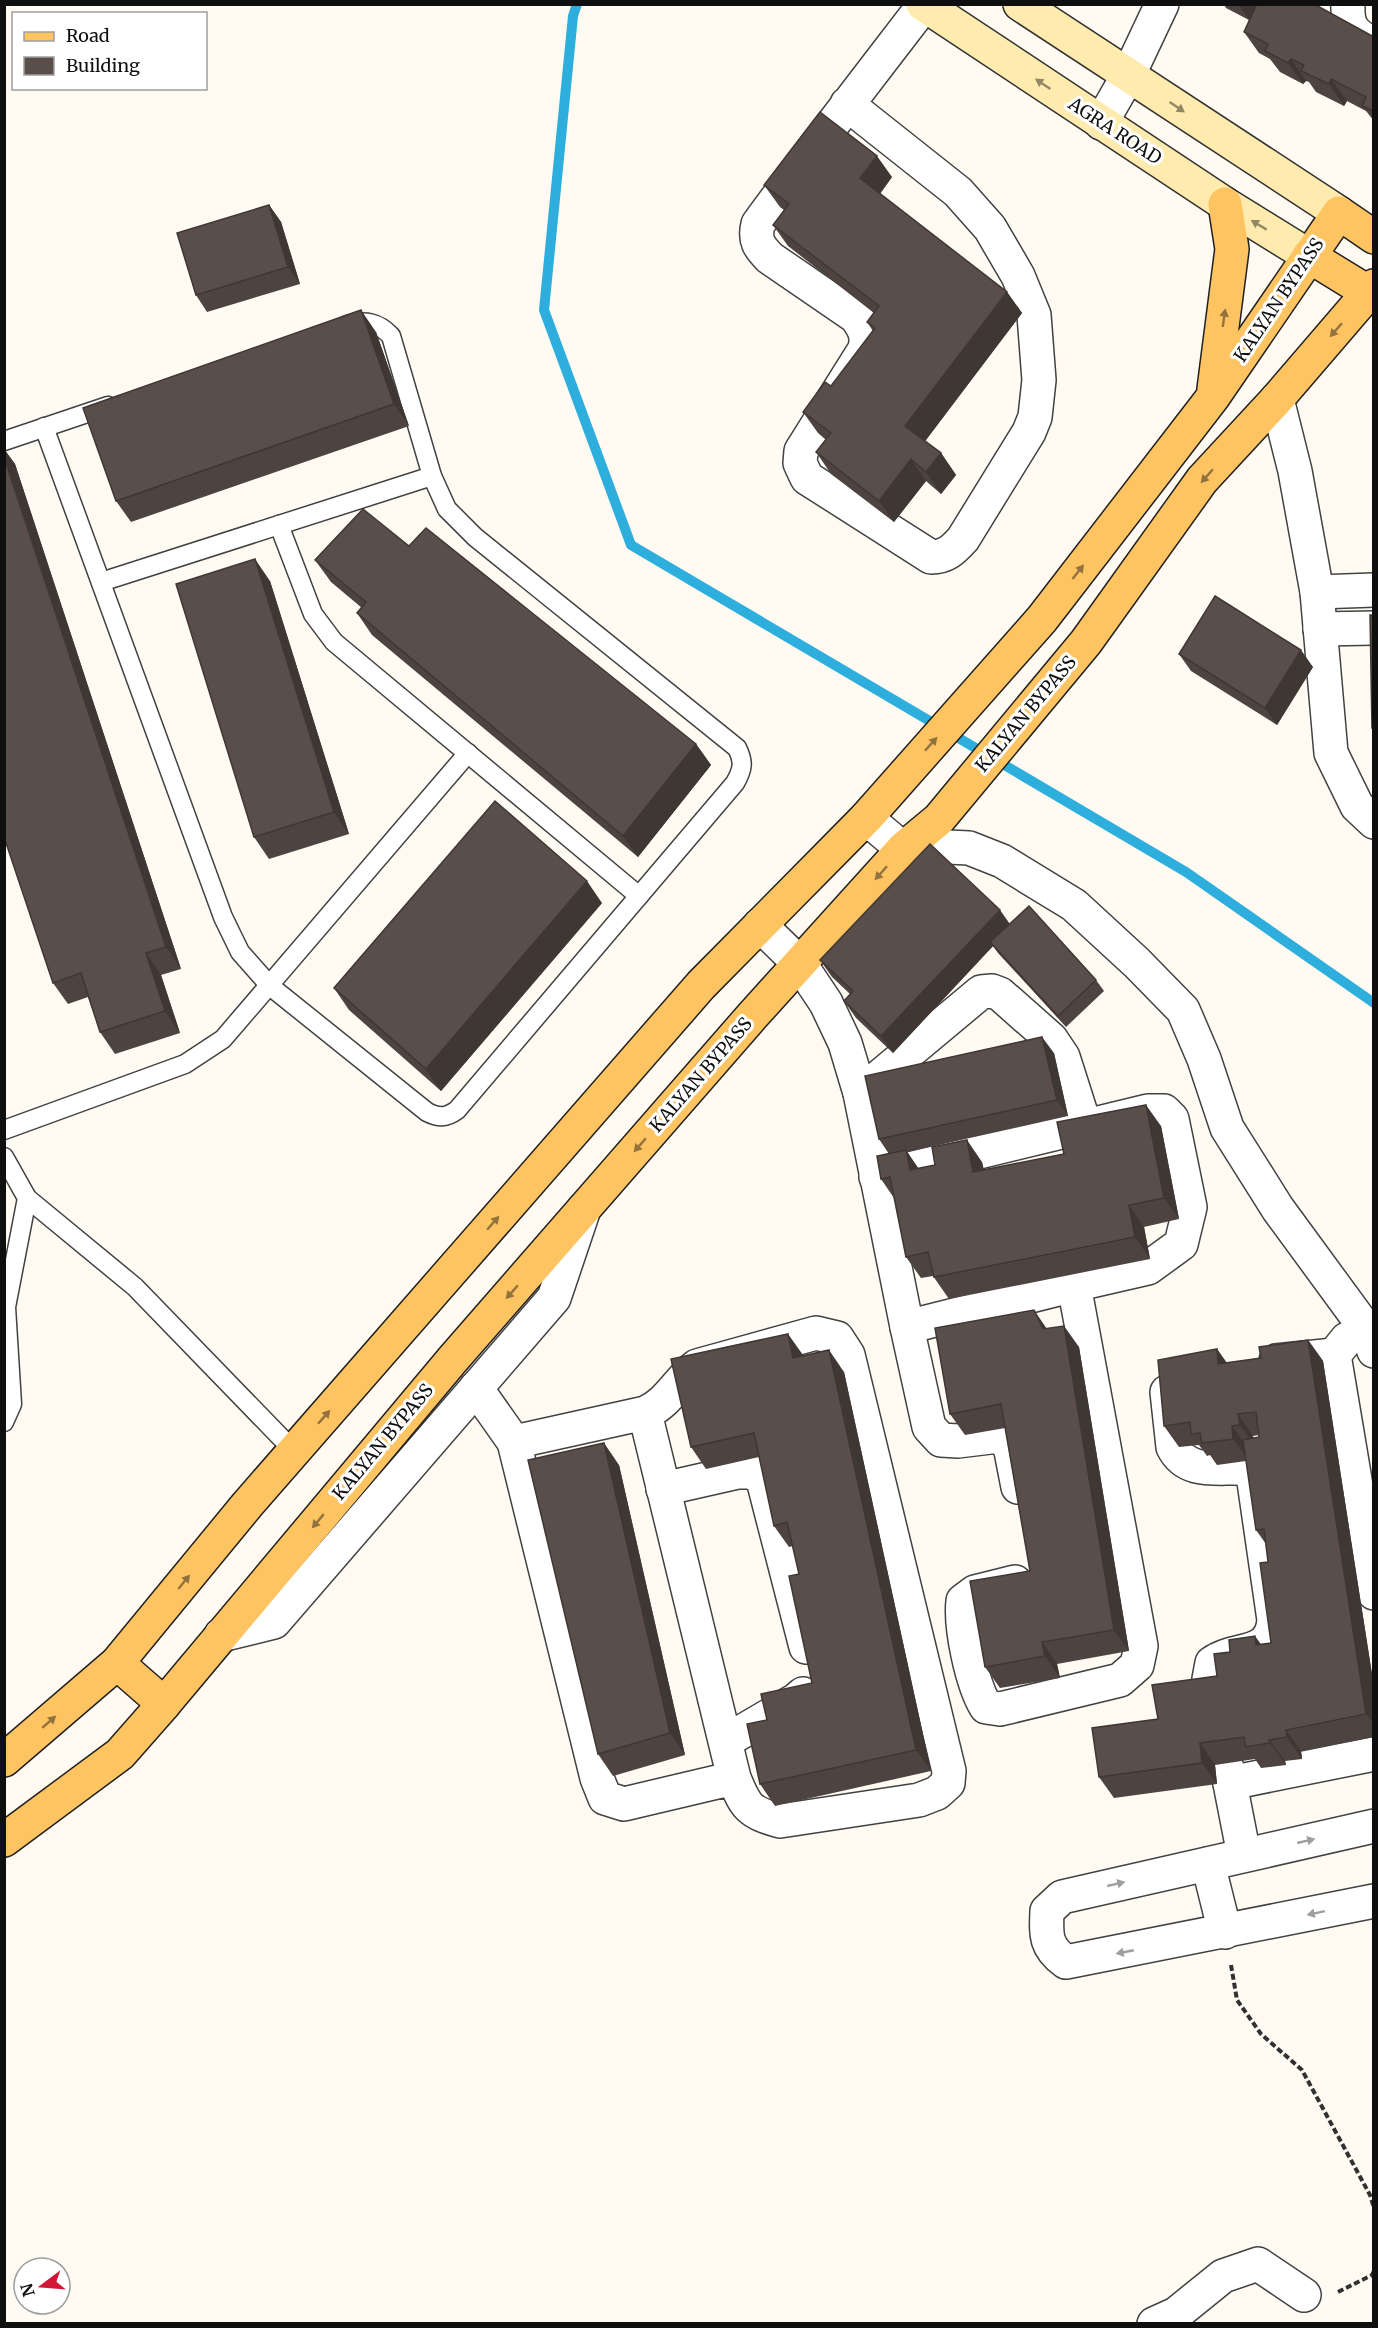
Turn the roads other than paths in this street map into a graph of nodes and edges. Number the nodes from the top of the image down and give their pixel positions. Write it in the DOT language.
graph roads {
  1 [pos="1020,4"];
  2 [pos="1162,4"];
  3 [pos="1347,4"];
  4 [pos="923,5"];
  5 [pos="1374,45"];
  6 [pos="1129,74"];
  7 [pos="847,105"];
  8 [pos="1101,123"];
  9 [pos="1225,204"];
  10 [pos="1339,213"];
  11 [pos="1374,237"];
  12 [pos="1309,256"];
  13 [pos="1372,292"];
  14 [pos="334,329"];
  15 [pos="1213,397"];
  16 [pos="1277,399"];
  17 [pos="122,401"];
  18 [pos="44,427"];
  19 [pos="4,441"];
  20 [pos="432,476"];
  21 [pos="279,525"];
  22 [pos="101,582"];
  23 [pos="1374,590"];
  24 [pos="1317,592"];
  25 [pos="1374,628"];
  26 [pos="1320,629"];
  27 [pos="468,753"];
  28 [pos="866,818"];
  29 [pos="1374,822"];
  30 [pos="903,849"];
  31 [pos="639,896"];
  32 [pos="760,925"];
  33 [pos="800,964"];
  34 [pos="270,986"];
  35 [pos="860,1093"];
  36 [pos="1085,1126"];
  37 [pos="4,1130"];
  38 [pos="4,1157"];
  39 [pos="876,1177"];
  40 [pos="27,1198"];
  41 [pos="584,1209"];
  42 [pos="1074,1285"];
  43 [pos="5,1307"];
  44 [pos="1360,1320"];
  45 [pos="907,1327"];
  46 [pos="7,1347"];
  47 [pos="1374,1351"];
  48 [pos="1334,1355"];
  49 [pos="1251,1364"];
  50 [pos="1191,1370"];
  51 [pos="476,1389"];
  52 [pos="635,1415"];
  53 [pos="4,1422"];
  54 [pos="514,1442"];
  55 [pos="294,1451"];
  56 [pos="663,1489"];
  57 [pos="1024,1514"];
  58 [pos="1033,1558"];
  59 [pos="1374,1593"];
  60 [pos="221,1635"];
  61 [pos="117,1663"];
  62 [pos="1213,1697"];
  63 [pos="164,1704"];
  64 [pos="726,1742"];
  65 [pos="1374,1754"];
  66 [pos="4,1760"];
  67 [pos="724,1781"];
  68 [pos="1374,1826"];
  69 [pos="4,1840"];
  70 [pos="1244,1855"];
  71 [pos="1208,1864"];
  72 [pos="1374,1901"];
  73 [pos="1225,1932"];
  74 [pos="1304,2295"];
  75 [pos="1154,2324"];
  1 -- 6 [label="main road"];
  2 -- 6 [label="street"];
  3 -- 5 [label="street"];
  4 -- 7 [label="street"];
  8 -- 4 [label="main road, AGRA ROAD, one-way"];
  6 -- 8 [label="street"];
  6 -- 10 [label="main road, one-way"];
  7 -- 7 [label="street"];
  8 -- 9 [label="main road, AGRA ROAD"];
  12 -- 9 [label="main road, AGRA ROAD, one-way"];
  15 -- 9 [label="main road, one-way"];
  10 -- 11 [label="main road"];
  10 -- 12 [label="main road, KALYAN BYPASS"];
  12 -- 13 [label="main road"];
  12 -- 15 [label="main road, KALYAN BYPASS"];
  13 -- 16 [label="main road, KALYAN BYPASS, one-way"];
  14 -- 20 [label="lane"];
  28 -- 15 [label="main road, KALYAN BYPASS, one-way"];
  16 -- 24 [label="street"];
  16 -- 30 [label="main road, KALYAN BYPASS, one-way"];
  17 -- 18 [label="lane"];
  18 -- 19 [label="lane"];
  18 -- 22 [label="lane"];
  20 -- 21 [label="lane"];
  20 -- 31 [label="lane"];
  21 -- 22 [label="lane"];
  21 -- 27 [label="lane"];
  22 -- 34 [label="lane"];
  23 -- 24 [label="street"];
  24 -- 26 [label="street"];
  25 -- 26 [label="street"];
  26 -- 29 [label="street"];
  27 -- 31 [label="lane"];
  27 -- 34 [label="lane"];
  28 -- 30 [label="street"];
  28 -- 32 [label="main road, KALYAN BYPASS"];
  30 -- 33 [label="main road, KALYAN BYPASS, one-way"];
  30 -- 44 [label="street"];
  31 -- 34 [label="lane"];
  32 -- 33 [label="street"];
  55 -- 32 [label="main road, KALYAN BYPASS, one-way"];
  33 -- 35 [label="street"];
  33 -- 41 [label="main road, KALYAN BYPASS, one-way"];
  34 -- 37 [label="lane"];
  35 -- 36 [label="street"];
  35 -- 39 [label="street"];
  36 -- 39 [label="street"];
  36 -- 42 [label="street"];
  38 -- 40 [label="lane"];
  39 -- 45 [label="street"];
  40 -- 43 [label="lane"];
  40 -- 55 [label="lane"];
  41 -- 51 [label="street"];
  41 -- 60 [label="main road, KALYAN BYPASS, one-way"];
  42 -- 45 [label="street"];
  42 -- 58 [label="street"];
  43 -- 46 [label="lane"];
  44 -- 47 [label="street"];
  44 -- 48 [label="street"];
  45 -- 57 [label="street"];
  46 -- 53 [label="lane"];
  48 -- 49 [label="street"];
  48 -- 59 [label="street"];
  50 -- 62 [label="street"];
  51 -- 54 [label="street"];
  51 -- 60 [label="street"];
  52 -- 54 [label="street"];
  52 -- 56 [label="street"];
  52 -- 67 [label="street"];
  52 -- 67 [label="street"];
  54 -- 67 [label="street"];
  61 -- 55 [label="main road, KALYAN BYPASS, one-way"];
  56 -- 64 [label="street"];
  56 -- 64 [label="street"];
  60 -- 63 [label="main road, KALYAN BYPASS"];
  61 -- 63 [label="main road"];
  66 -- 61 [label="main road, KALYAN BYPASS, one-way"];
  63 -- 69 [label="main road, KALYAN BYPASS"];
  64 -- 67 [label="street"];
  65 -- 70 [label="street"];
  70 -- 68 [label="street, one-way"];
  70 -- 71 [label="street"];
  71 -- 73 [label="street"];
  73 -- 71 [label="street, one-way"];
  72 -- 73 [label="street, one-way"];
  74 -- 75 [label="street"];
}
